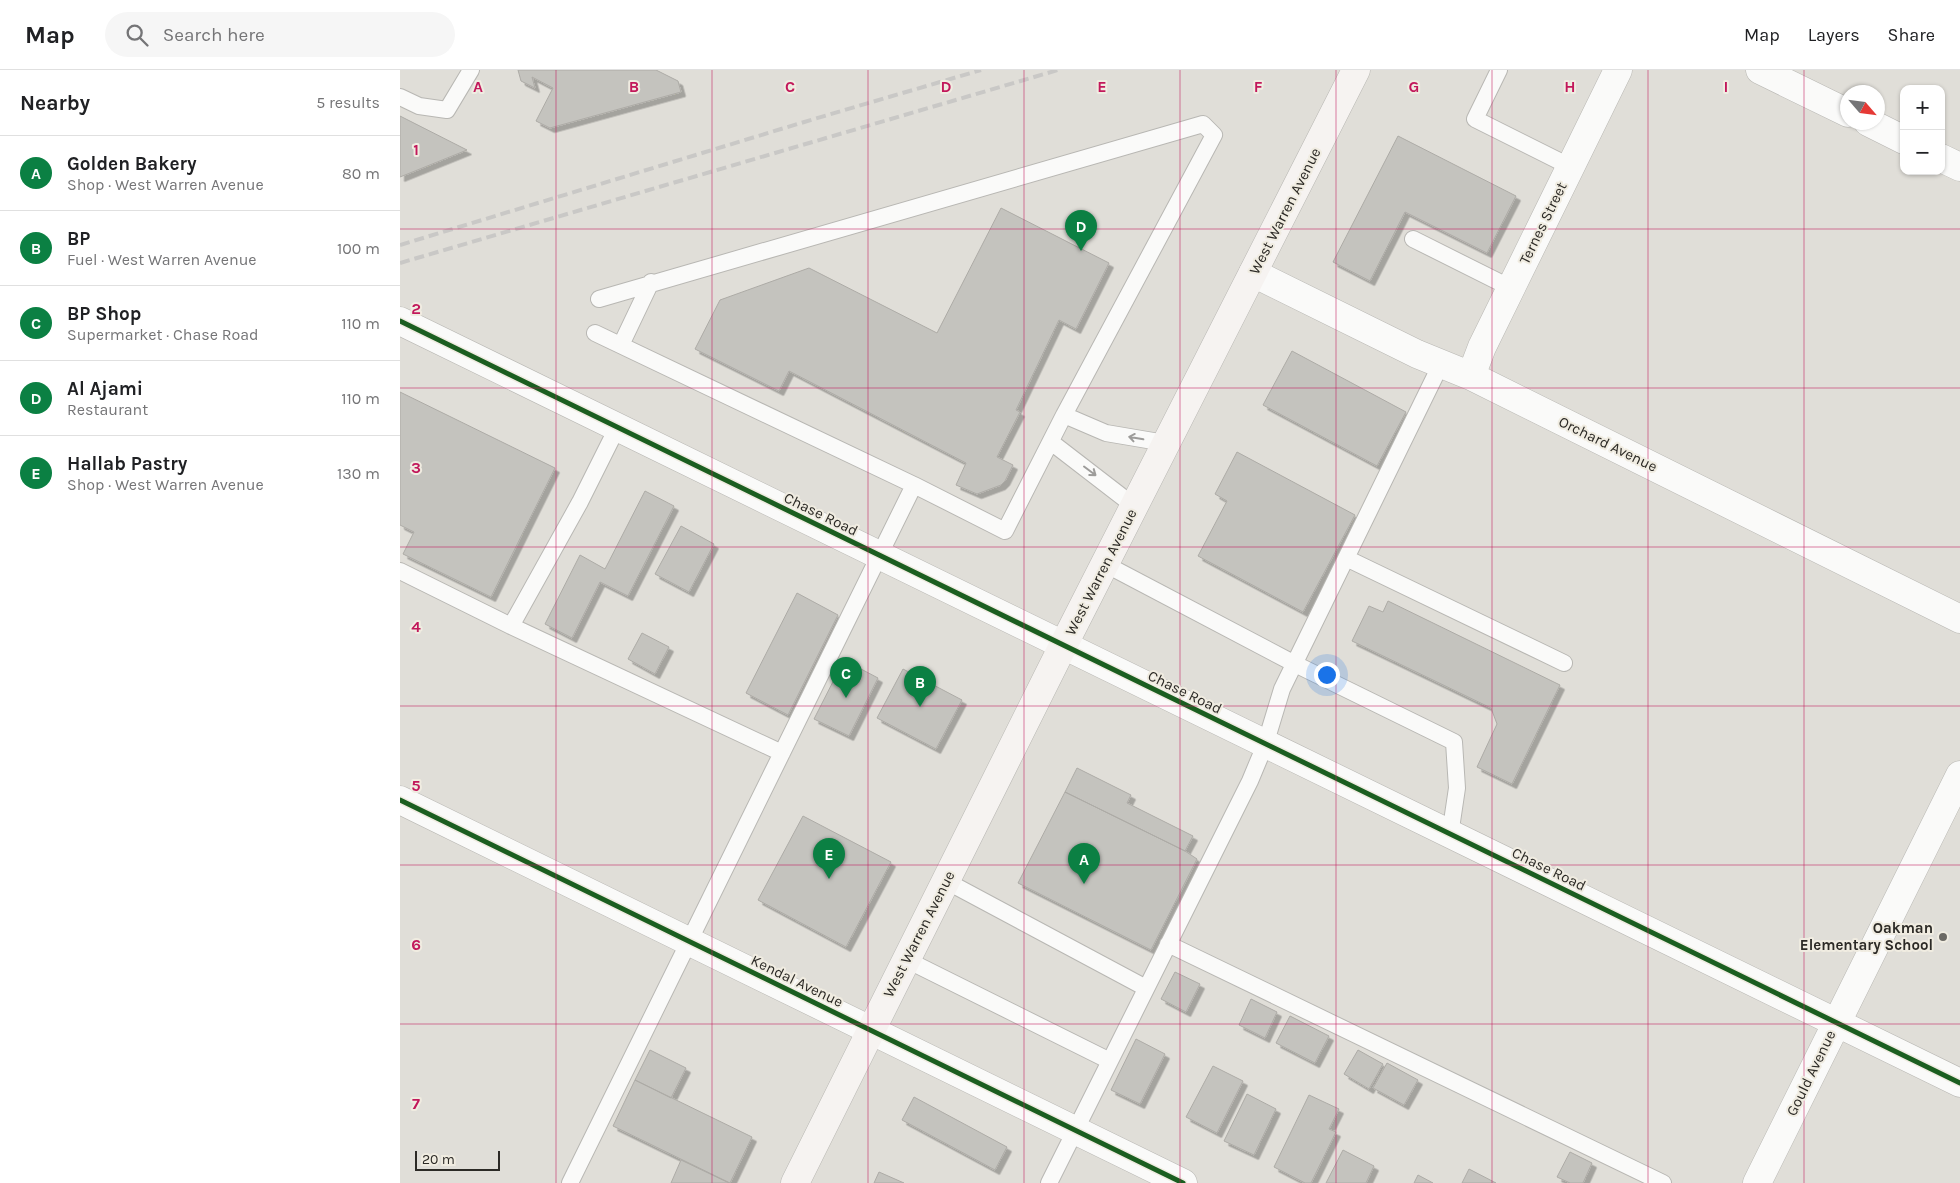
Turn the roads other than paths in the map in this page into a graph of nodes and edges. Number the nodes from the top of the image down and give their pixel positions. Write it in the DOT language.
graph roads {
  1 [pos="471,70"];
  2 [pos="1356,70"];
  3 [pos="1499,70"];
  4 [pos="1618,70"];
  5 [pos="1760,70"];
  6 [pos="400,97"];
  7 [pos="1840,109"];
  8 [pos="1884,130"];
  9 [pos="1900,138"];
  10 [pos="1945,160"];
  11 [pos="1571,167"];
  12 [pos="1960,167"];
  13 [pos="1413,239"];
  14 [pos="1253,273"];
  15 [pos="651,282"];
  16 [pos="1511,288"];
  17 [pos="599,299"];
  18 [pos="400,321"];
  19 [pos="595,333"];
  20 [pos="621,345"];
  21 [pos="1441,364"];
  22 [pos="1471,376"];
  23 [pos="1064,415"];
  24 [pos="617,428"];
  25 [pos="1051,442"];
  26 [pos="1166,443"];
  27 [pos="914,485"];
  28 [pos="1134,506"];
  29 [pos="878,555"];
  30 [pos="1346,558"];
  31 [pos="1105,564"];
  32 [pos="400,571"];
  33 [pos="1960,618"];
  34 [pos="512,626"];
  35 [pos="1063,646"];
  36 [pos="1564,663"];
  37 [pos="1295,664"];
  38 [pos="1265,745"];
  39 [pos="782,753"];
  40 [pos="1960,774"];
  41 [pos="400,800"];
  42 [pos="1450,835"];
  43 [pos="946,881"];
  44 [pos="690,942"];
  45 [pos="1168,944"];
  46 [pos="907,960"];
  47 [pos="1146,988"];
  48 [pos="1836,1023"];
  49 [pos="870,1031"];
  50 [pos="1110,1061"];
  51 [pos="1960,1084"];
  52 [pos="1075,1130"];
  53 [pos="570,1183"];
  54 [pos="795,1183"];
  55 [pos="1049,1183"];
  56 [pos="1183,1183"];
  57 [pos="1662,1183"];
  58 [pos="1757,1183"];
  1 -- 6 [label="lane"];
  2 -- 14 [label="main road, West Warren Avenue"];
  3 -- 11 [label="lane"];
  4 -- 11 [label="street, Ternes Street"];
  5 -- 7 [label="street"];
  8 -- 9 [label="street"];
  10 -- 12 [label="street"];
  11 -- 16 [label="street, Ternes Street"];
  13 -- 16 [label="lane"];
  14 -- 21 [label="street, Orchard Avenue"];
  14 -- 26 [label="main road, West Warren Avenue"];
  15 -- 17 [label="lane"];
  15 -- 20 [label="lane"];
  15 -- 23 [label="lane"];
  16 -- 22 [label="street, Ternes Street"];
  18 -- 24 [label="street, Chase Road"];
  19 -- 20 [label="lane"];
  20 -- 27 [label="lane"];
  21 -- 22 [label="street, Orchard Avenue"];
  21 -- 30 [label="lane"];
  22 -- 33 [label="street, Orchard Avenue"];
  23 -- 25 [label="lane"];
  26 -- 23 [label="lane, one-way"];
  24 -- 29 [label="street, Chase Road"];
  24 -- 34 [label="lane"];
  25 -- 27 [label="lane"];
  25 -- 28 [label="lane, one-way"];
  26 -- 28 [label="main road, West Warren Avenue"];
  27 -- 29 [label="lane"];
  28 -- 31 [label="main road, West Warren Avenue"];
  29 -- 35 [label="street, Chase Road"];
  29 -- 39 [label="lane"];
  30 -- 36 [label="lane"];
  30 -- 37 [label="lane"];
  31 -- 35 [label="main road, West Warren Avenue"];
  31 -- 37 [label="lane"];
  32 -- 34 [label="lane"];
  34 -- 39 [label="lane"];
  35 -- 38 [label="street, Chase Road"];
  35 -- 43 [label="main road, West Warren Avenue"];
  37 -- 38 [label="lane"];
  37 -- 42 [label="lane"];
  38 -- 42 [label="street, Chase Road"];
  38 -- 45 [label="lane"];
  39 -- 44 [label="lane"];
  40 -- 48 [label="street, Gould Avenue"];
  41 -- 44 [label="street, Kendal Avenue"];
  42 -- 48 [label="street, Chase Road"];
  43 -- 46 [label="main road, West Warren Avenue"];
  43 -- 47 [label="lane"];
  44 -- 49 [label="street, Kendal Avenue"];
  44 -- 53 [label="lane"];
  45 -- 47 [label="lane"];
  45 -- 57 [label="lane"];
  46 -- 49 [label="main road, West Warren Avenue"];
  46 -- 50 [label="lane"];
  47 -- 50 [label="lane"];
  48 -- 51 [label="street, Chase Road"];
  48 -- 58 [label="street, Gould Avenue"];
  49 -- 52 [label="street, Kendal Avenue"];
  49 -- 54 [label="main road, West Warren Avenue"];
  50 -- 52 [label="lane"];
  52 -- 55 [label="lane"];
  52 -- 56 [label="street, Kendal Avenue"];
}
